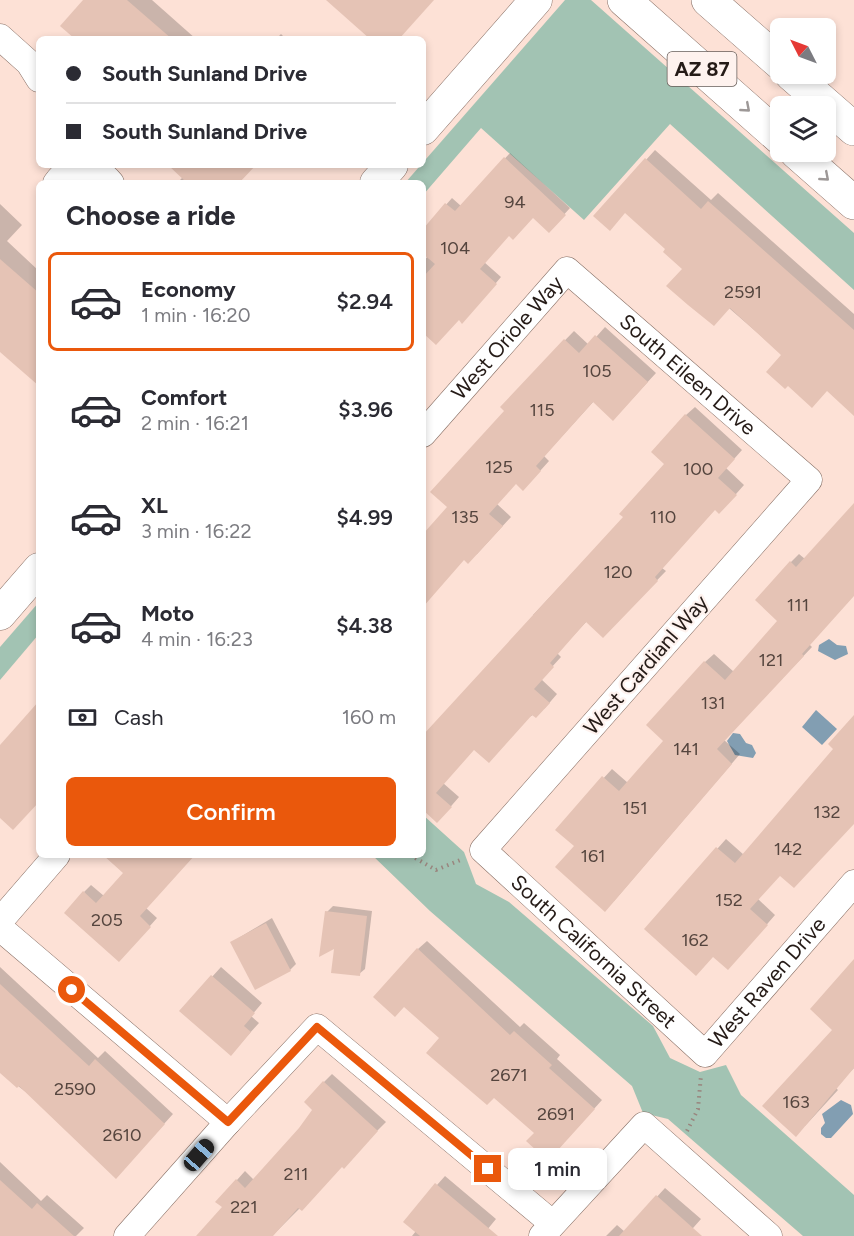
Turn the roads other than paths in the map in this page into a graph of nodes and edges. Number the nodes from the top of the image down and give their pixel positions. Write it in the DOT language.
graph roads {
  1 [pos="536,0"];
  2 [pos="624,0"];
  3 [pos="708,0"];
  4 [pos="0,38"];
  5 [pos="770,54"];
  6 [pos="36,74"];
  7 [pos="802,84"];
  8 [pos="426,126"];
  9 [pos="770,129"];
  10 [pos="854,129"];
  11 [pos="807,162"];
  12 [pos="389,168"];
  13 [pos="68,172"];
  14 [pos="108,180"];
  15 [pos="379,180"];
  16 [pos="854,203"];
  17 [pos="567,270"];
  18 [pos="426,431"];
  19 [pos="809,480"];
  20 [pos="36,572"];
  21 [pos="0,614"];
  22 [pos="483,850"];
  23 [pos="54,858"];
  24 [pos="854,883"];
  25 [pos="0,921"];
  26 [pos="0,928"];
  27 [pos="705,1054"];
  28 [pos="228,1122"];
  29 [pos="547,1229"];
  30 [pos="127,1236"];
  31 [pos="769,1236"];
  1 -- 8 [label="street"];
  2 -- 9 [label="main road, AZ 87, one-way"];
  3 -- 5 [label="main road, AZ 87"];
  4 -- 6 [label="street"];
  7 -- 10 [label="main road"];
  11 -- 16 [label="main road, one-way"];
  12 -- 15 [label="street"];
  13 -- 14 [label="street"];
  17 -- 18 [label="street, West Oriole Way"];
  17 -- 19 [label="street, South Eileen Drive"];
  19 -- 22 [label="street, West Cardianl Way"];
  20 -- 21 [label="street"];
  22 -- 27 [label="street, South California Street"];
  23 -- 25 [label="street"];
  24 -- 27 [label="street, West Raven Drive"];
  26 -- 28 [label="street"];
  28 -- 29 [label="street"];
  28 -- 30 [label="street"];
  29 -- 31 [label="street"];
}
